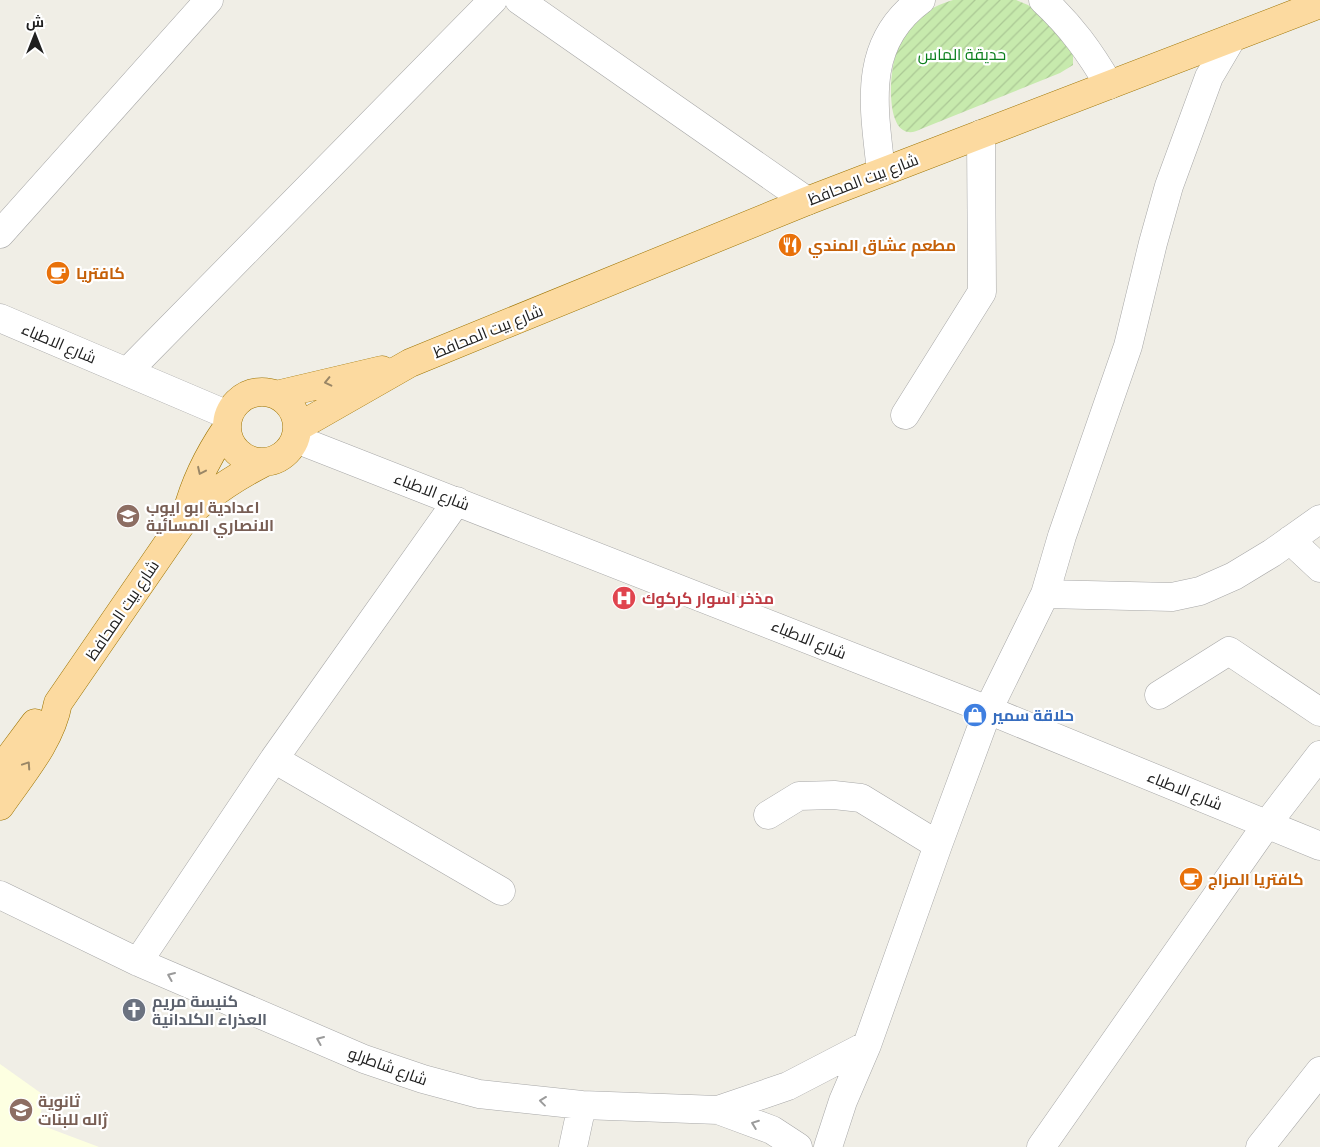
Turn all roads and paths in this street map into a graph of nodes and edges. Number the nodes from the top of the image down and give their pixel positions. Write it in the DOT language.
graph roads {
  1 [pos="209,0"];
  2 [pos="493,0"];
  3 [pos="519,0"];
  4 [pos="1043,0"];
  5 [pos="908,3"];
  6 [pos="1320,4"];
  7 [pos="1232,38"];
  8 [pos="1109,85"];
  9 [pos="981,134"];
  10 [pos="881,172"];
  11 [pos="807,201"];
  12 [pos="0,234"];
  13 [pos="0,318"];
  14 [pos="410,363"];
  15 [pos="127,372"];
  16 [pos="276,395"];
  17 [pos="905,415"];
  18 [pos="227,422"];
  19 [pos="297,433"];
  20 [pos="263,463"];
  21 [pos="458,501"];
  22 [pos="186,517"];
  23 [pos="1320,519"];
  24 [pos="1290,540"];
  25 [pos="1320,568"];
  26 [pos="1045,594"];
  27 [pos="1159,695"];
  28 [pos="58,703"];
  29 [pos="988,710"];
  30 [pos="1320,712"];
  31 [pos="1320,755"];
  32 [pos="274,759"];
  33 [pos="0,770"];
  34 [pos="0,806"];
  35 [pos="768,815"];
  36 [pos="1267,824"];
  37 [pos="938,845"];
  38 [pos="1320,846"];
  39 [pos="501,891"];
  40 [pos="0,895"];
  41 [pos="138,962"];
  42 [pos="867,1045"];
  43 [pos="1320,1071"];
  44 [pos="582,1105"];
  45 [pos="718,1110"];
  46 [pos="573,1147"];
  47 [pos="798,1147"];
  48 [pos="828,1147"];
  49 [pos="1040,1147"];
  50 [pos="1260,1147"];
  1 -- 12 [label="street"];
  2 -- 15 [label="street"];
  3 -- 11 [label="street"];
  4 -- 8 [label="street"];
  5 -- 10 [label="street"];
  6 -- 7 [label="main road, شارع بيت المحافظ"];
  7 -- 8 [label="main road, شارع بيت المحافظ"];
  7 -- 26 [label="street"];
  8 -- 9 [label="main road, شارع بيت المحافظ"];
  9 -- 10 [label="main road, شارع بيت المحافظ"];
  9 -- 17 [label="street"];
  10 -- 11 [label="main road, شارع بيت المحافظ"];
  11 -- 14 [label="main road, شارع بيت المحافظ"];
  13 -- 15 [label="street, شارع الاطباء"];
  14 -- 16 [label="main road, شارع بيت المحافظ, one-way"];
  14 -- 19 [label="main road, شارع بيت المحافظ"];
  15 -- 18 [label="street, شارع الاطباء"];
  16 -- 18 [label="main road, شارع بيت المحافظ"];
  16 -- 19 [label="main road"];
  18 -- 20 [label="main road"];
  18 -- 22 [label="main road, شارع بيت المحافظ, one-way"];
  19 -- 20 [label="main road, شارع بيت المحافظ"];
  19 -- 21 [label="street, شارع الاطباء"];
  20 -- 22 [label="main road, شارع بيت المحافظ"];
  21 -- 29 [label="street, شارع الاطباء"];
  21 -- 32 [label="street"];
  22 -- 28 [label="main road, شارع بيت المحافظ"];
  23 -- 24 [label="street"];
  24 -- 25 [label="street"];
  24 -- 26 [label="street"];
  26 -- 29 [label="street"];
  27 -- 30 [label="street"];
  28 -- 33 [label="main road, شارع بيت المحافظ"];
  34 -- 28 [label="main road, شارع بيت المحافظ, one-way"];
  29 -- 36 [label="street, شارع الاطباء"];
  29 -- 37 [label="street"];
  31 -- 36 [label="street"];
  32 -- 39 [label="street"];
  32 -- 41 [label="street"];
  35 -- 37 [label="street"];
  36 -- 38 [label="street, شارع الاطباء"];
  36 -- 49 [label="street"];
  37 -- 42 [label="street"];
  40 -- 41 [label="street, شارع شاطرلو"];
  44 -- 41 [label="street, شارع شاطرلو, one-way"];
  42 -- 45 [label="street"];
  42 -- 48 [label="street"];
  43 -- 50 [label="street"];
  44 -- 45 [label="street, شارع شاطرلو"];
  44 -- 46 [label="street"];
  47 -- 45 [label="street, شارع شاطرلو, one-way"];
}
